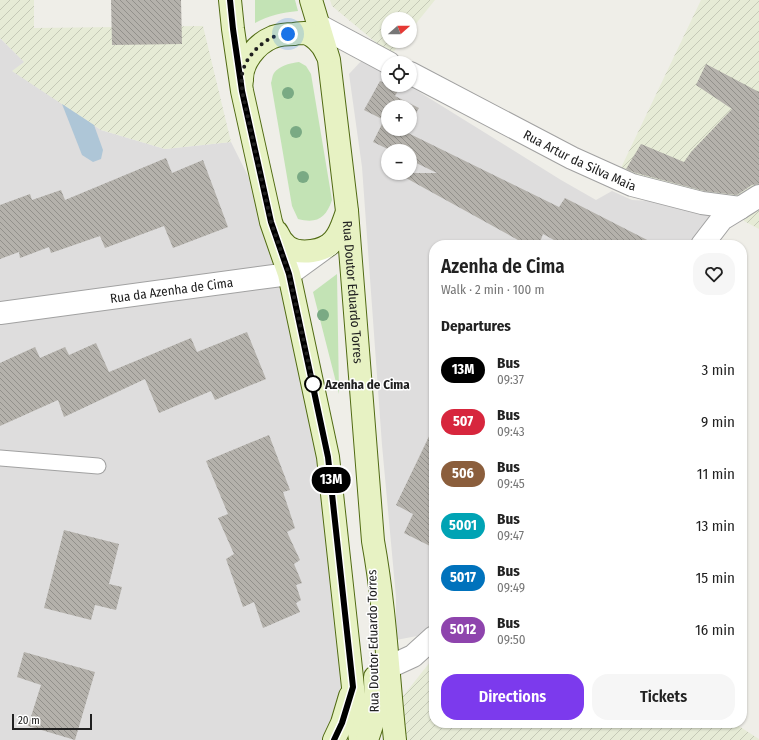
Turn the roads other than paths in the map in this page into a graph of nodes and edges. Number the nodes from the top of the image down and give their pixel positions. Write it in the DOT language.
graph roads {
  1 [pos="230,0"];
  2 [pos="311,0"];
  3 [pos="320,26"];
  4 [pos="381,59"];
  5 [pos="329,60"];
  6 [pos="417,78"];
  7 [pos="242,91"];
  8 [pos="759,196"];
  9 [pos="740,208"];
  10 [pos="347,211"];
  11 [pos="271,222"];
  12 [pos="706,240"];
  13 [pos="333,242"];
  14 [pos="289,274"];
  15 [pos="0,313"];
  16 [pos="0,458"];
  17 [pos="98,466"];
  18 [pos="373,541"];
  19 [pos="429,642"];
  20 [pos="389,667"];
  21 [pos="353,687"];
  22 [pos="393,717"];
  23 [pos="334,740"];
  24 [pos="360,740"];
  25 [pos="367,740"];
  26 [pos="395,740"];
  27 [pos="402,740"];
  1 -- 7 [label="main road, Rua Doutor Eduardo Torres"];
  2 -- 3 [label="main road, Rua Doutor Eduardo Torres"];
  3 -- 4 [label="street"];
  3 -- 5 [label="main road, Rua Doutor Eduardo Torres"];
  5 -- 7 [label="main road, Rua Doutor Eduardo Torres"];
  5 -- 10 [label="main road, Rua Doutor Eduardo Torres"];
  6 -- 9 [label="street, Rua Artur da Silva Maia"];
  7 -- 11 [label="main road, Rua Doutor Eduardo Torres"];
  8 -- 9 [label="street"];
  9 -- 12 [label="street"];
  10 -- 13 [label="main road, Rua Doutor Eduardo Torres"];
  10 -- 18 [label="main road, Rua Doutor Eduardo Torres"];
  11 -- 13 [label="main road, Rua Doutor Eduardo Torres"];
  11 -- 14 [label="main road, Rua Doutor Eduardo Torres"];
  13 -- 14 [label="street, Rua da Azenha de Cima"];
  14 -- 15 [label="street, Rua da Azenha de Cima"];
  14 -- 21 [label="main road, Rua Doutor Eduardo Torres"];
  16 -- 17 [label="lane"];
  18 -- 20 [label="main road, Rua Doutor Eduardo Torres"];
  18 -- 25 [label="main road, Rua Doutor Eduardo Torres"];
  19 -- 20 [label="street"];
  20 -- 22 [label="main road, Rua Doutor Eduardo Torres"];
  21 -- 23 [label="main road"];
  21 -- 24 [label="main road, Rua Doutor Eduardo Torres"];
  22 -- 26 [label="main road, Rua Doutor Eduardo Torres"];
  22 -- 27 [label="lane"];
}
